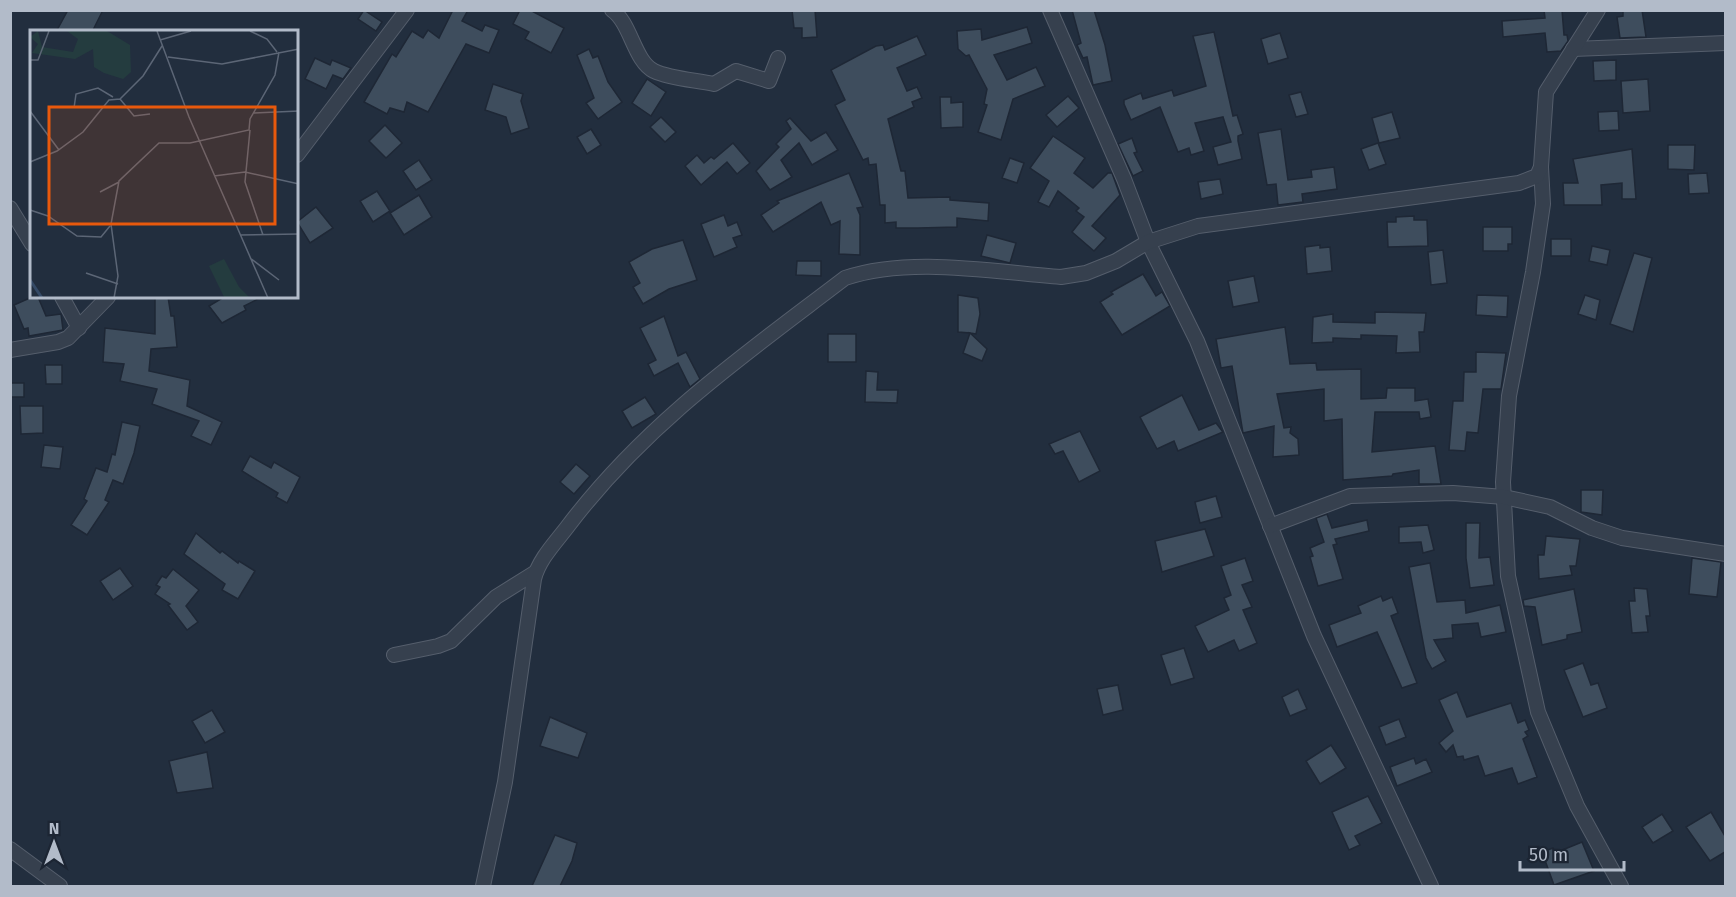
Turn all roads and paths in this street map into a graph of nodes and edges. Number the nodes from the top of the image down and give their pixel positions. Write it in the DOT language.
graph roads {
  1 [pos="406,10"];
  2 [pos="612,10"];
  3 [pos="1050,10"];
  4 [pos="1598,10"];
  5 [pos="1725,43"];
  6 [pos="1573,49"];
  7 [pos="778,58"];
  8 [pos="298,154"];
  9 [pos="1541,167"];
  10 [pos="10,208"];
  11 [pos="30,241"];
  12 [pos="1148,242"];
  13 [pos="63,298"];
  14 [pos="107,298"];
  15 [pos="79,328"];
  16 [pos="10,350"];
  17 [pos="1504,497"];
  18 [pos="1270,526"];
  19 [pos="1725,554"];
  20 [pos="536,572"];
  21 [pos="394,654"];
  22 [pos="10,849"];
  23 [pos="60,886"];
  24 [pos="483,886"];
  25 [pos="1431,886"];
  26 [pos="1621,886"];
  1 -- 8 [label="street"];
  2 -- 7 [label="street"];
  3 -- 12 [label="street"];
  4 -- 6 [label="street"];
  5 -- 6 [label="street"];
  6 -- 9 [label="street"];
  9 -- 12 [label="street"];
  9 -- 17 [label="street"];
  10 -- 11 [label="street"];
  12 -- 18 [label="street"];
  12 -- 20 [label="street"];
  13 -- 15 [label="street"];
  14 -- 15 [label="street"];
  15 -- 16 [label="street"];
  17 -- 18 [label="street"];
  17 -- 19 [label="street"];
  17 -- 26 [label="street"];
  18 -- 25 [label="street"];
  20 -- 21 [label="street"];
  20 -- 24 [label="street"];
  22 -- 23 [label="street"];
}
